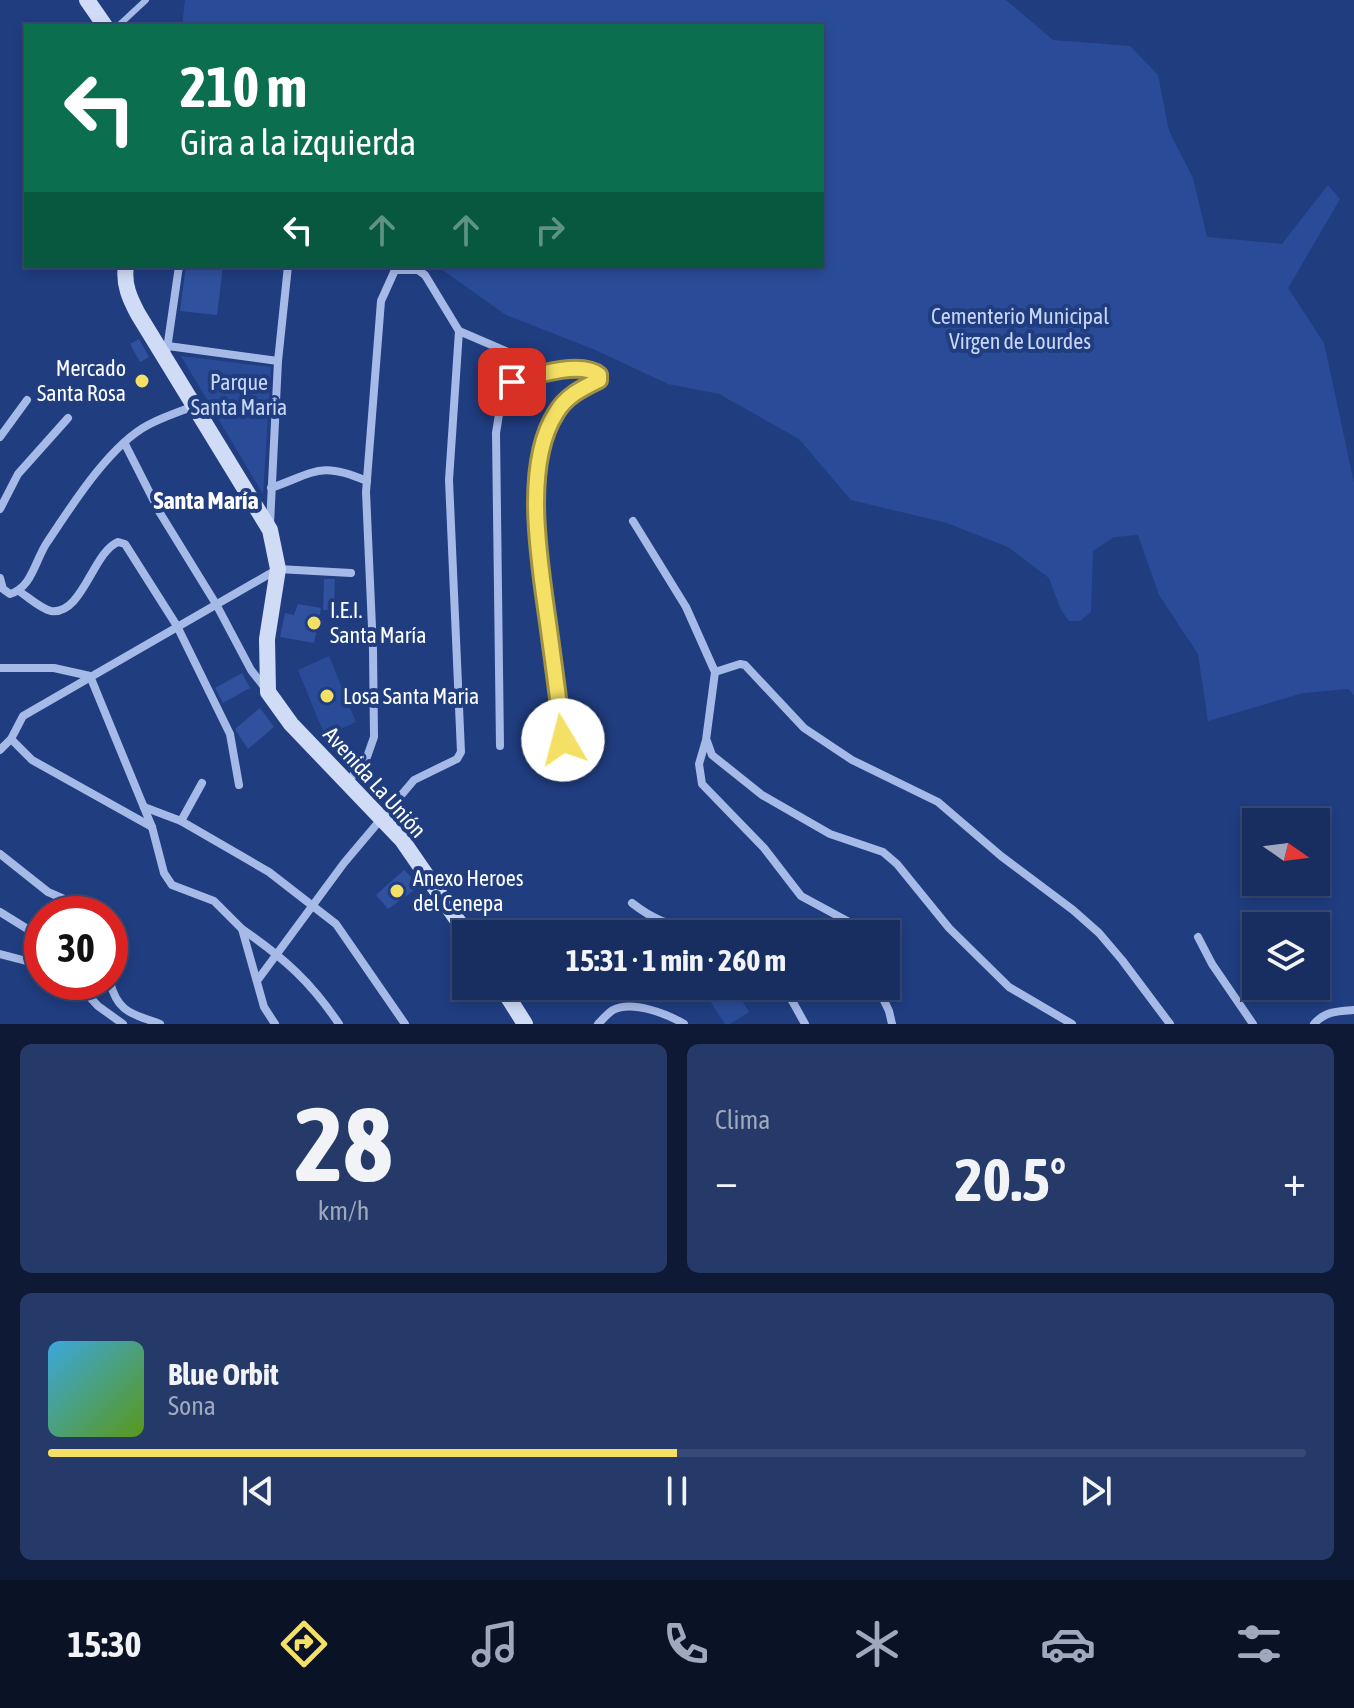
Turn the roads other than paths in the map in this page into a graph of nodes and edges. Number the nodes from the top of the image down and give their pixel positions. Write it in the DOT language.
graph roads {
  1 [pos="87,0"];
  2 [pos="146,0"];
  3 [pos="104,24"];
  4 [pos="120,24"];
  5 [pos="126,268"];
  6 [pos="179,268"];
  7 [pos="288,268"];
  8 [pos="459,331"];
  9 [pos="166,352"];
  10 [pos="278,361"];
  11 [pos="552,371"];
  12 [pos="27,400"];
  13 [pos="194,406"];
  14 [pos="68,418"];
  15 [pos="0,437"];
  16 [pos="125,444"];
  17 [pos="367,481"];
  18 [pos="271,488"];
  19 [pos="0,509"];
  20 [pos="633,521"];
  21 [pos="270,530"];
  22 [pos="278,569"];
  23 [pos="351,573"];
  24 [pos="0,578"];
  25 [pos="19,591"];
  26 [pos="216,604"];
  27 [pos="177,626"];
  28 [pos="0,668"];
  29 [pos="715,672"];
  30 [pos="90,676"];
  31 [pos="268,692"];
  32 [pos="11,739"];
  33 [pos="563,740"];
  34 [pos="706,740"];
  35 [pos="500,746"];
  36 [pos="0,750"];
  37 [pos="348,782"];
  38 [pos="202,783"];
  39 [pos="239,785"];
  40 [pos="144,807"];
  41 [pos="382,817"];
  42 [pos="181,821"];
  43 [pos="152,827"];
  44 [pos="0,854"];
  45 [pos="57,896"];
  46 [pos="632,903"];
  47 [pos="313,906"];
  48 [pos="0,912"];
  49 [pos="457,920"];
  50 [pos="659,920"];
  51 [pos="845,920"];
  52 [pos="24,927"];
  53 [pos="242,929"];
  54 [pos="1198,937"];
  55 [pos="277,953"];
  56 [pos="0,954"];
  57 [pos="24,960"];
  58 [pos="257,981"];
  59 [pos="95,1000"];
  60 [pos="118,1000"];
  61 [pos="510,1000"];
  62 [pos="792,1000"];
  63 [pos="884,1000"];
  64 [pos="1354,1010"];
  65 [pos="123,1024"];
  66 [pos="159,1024"];
  67 [pos="275,1024"];
  68 [pos="339,1024"];
  69 [pos="405,1024"];
  70 [pos="525,1024"];
  71 [pos="598,1024"];
  72 [pos="684,1024"];
  73 [pos="805,1024"];
  74 [pos="892,1024"];
  75 [pos="1072,1024"];
  76 [pos="1170,1024"];
  77 [pos="1253,1024"];
  78 [pos="1314,1024"];
  1 -- 3 [label="main road"];
  2 -- 4 [label="lane"];
  5 -- 9 [label="main road"];
  6 -- 9 [label="street"];
  7 -- 10 [label="street"];
  8 -- 11 [label="street"];
  8 -- 17 [label="street"];
  8 -- 41 [label="street"];
  9 -- 10 [label="street"];
  9 -- 13 [label="main road"];
  10 -- 18 [label="street"];
  11 -- 33 [label="street"];
  11 -- 35 [label="street"];
  12 -- 15 [label="street"];
  13 -- 16 [label="street"];
  13 -- 21 [label="main road"];
  14 -- 19 [label="street"];
  16 -- 25 [label="street"];
  16 -- 26 [label="street"];
  17 -- 18 [label="street"];
  17 -- 37 [label="street"];
  18 -- 21 [label="street"];
  20 -- 29 [label="street"];
  21 -- 22 [label="main road"];
  22 -- 23 [label="street"];
  22 -- 26 [label="street"];
  22 -- 31 [label="main road"];
  24 -- 25 [label="street"];
  25 -- 27 [label="street"];
  26 -- 27 [label="street"];
  26 -- 31 [label="street"];
  27 -- 30 [label="street"];
  27 -- 39 [label="street"];
  28 -- 30 [label="street"];
  29 -- 34 [label="street"];
  29 -- 76 [label="street"];
  30 -- 32 [label="street"];
  30 -- 40 [label="street"];
  31 -- 37 [label="main road, Avenida La Unión"];
  32 -- 36 [label="street"];
  32 -- 43 [label="street"];
  34 -- 51 [label="street"];
  34 -- 75 [label="street"];
  37 -- 41 [label="main road, Avenida La Unión"];
  38 -- 42 [label="street"];
  40 -- 42 [label="street"];
  40 -- 43 [label="street"];
  41 -- 47 [label="street"];
  41 -- 49 [label="main road, Avenida La Unión"];
  42 -- 47 [label="street"];
  43 -- 53 [label="street"];
  44 -- 45 [label="street"];
  46 -- 50 [label="street"];
  47 -- 55 [label="street"];
  47 -- 69 [label="street"];
  48 -- 52 [label="street"];
  53 -- 55 [label="street"];
  53 -- 58 [label="street"];
  54 -- 77 [label="street"];
  55 -- 58 [label="street"];
  55 -- 68 [label="street"];
  56 -- 57 [label="street"];
  58 -- 67 [label="street"];
  59 -- 65 [label="street"];
  60 -- 66 [label="street"];
  61 -- 70 [label="main road"];
  62 -- 73 [label="street"];
  63 -- 74 [label="street"];
  64 -- 78 [label="street"];
  71 -- 72 [label="street"];
}
